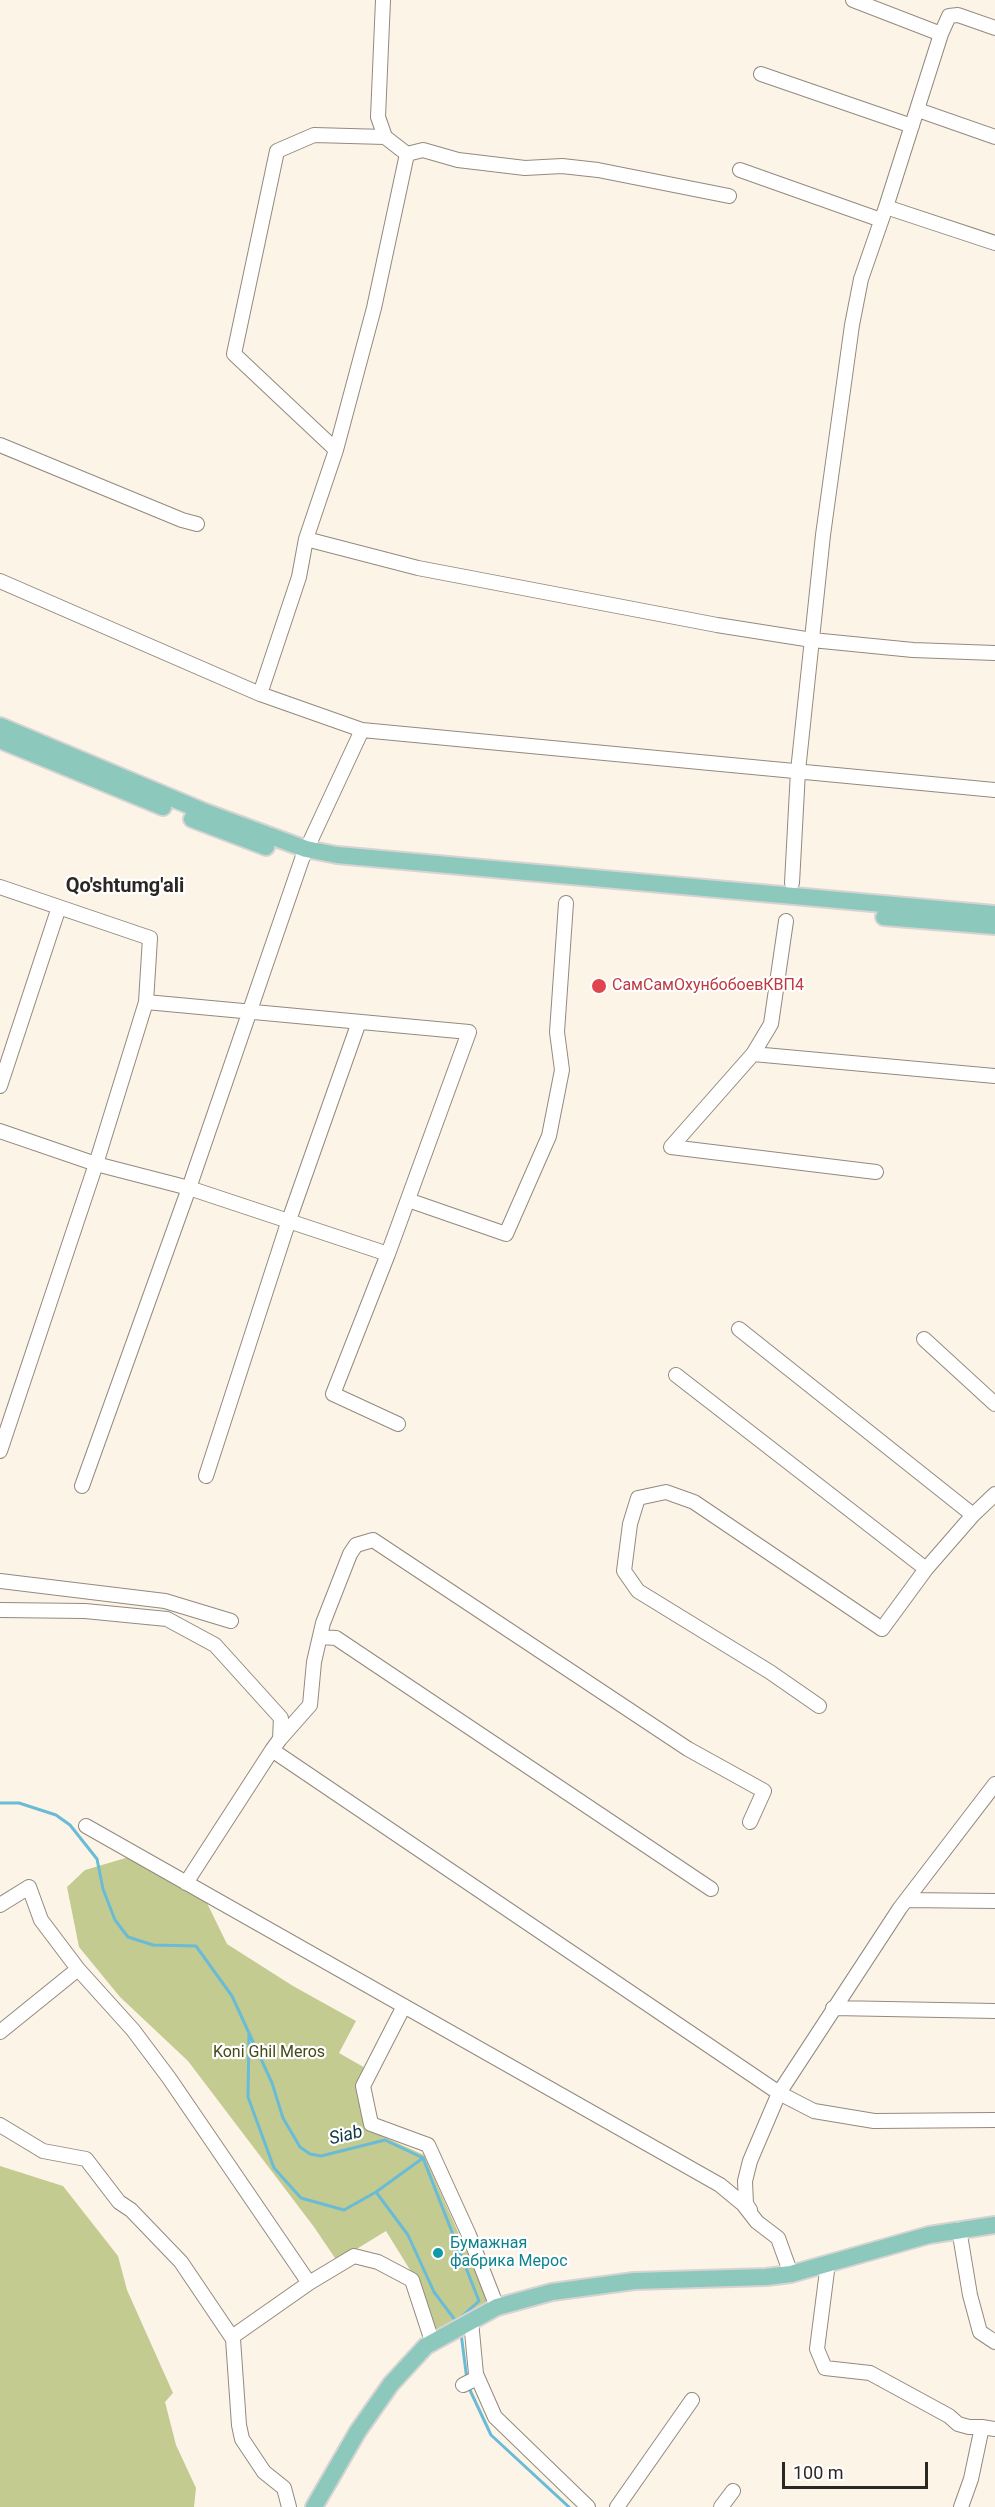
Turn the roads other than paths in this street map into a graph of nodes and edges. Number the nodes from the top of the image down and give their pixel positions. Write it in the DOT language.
graph roads {
  1 [pos="383,0"];
  2 [pos="853,0"];
  3 [pos="995,28"];
  4 [pos="941,33"];
  5 [pos="761,74"];
  6 [pos="918,110"];
  7 [pos="912,126"];
  8 [pos="385,137"];
  9 [pos="995,137"];
  10 [pos="407,154"];
  11 [pos="740,170"];
  12 [pos="729,196"];
  13 [pos="884,214"];
  14 [pos="995,243"];
  15 [pos="0,445"];
  16 [pos="336,450"];
  17 [pos="197,524"];
  18 [pos="306,539"];
  19 [pos="0,582"];
  20 [pos="812,640"];
  21 [pos="995,652"];
  22 [pos="260,694"];
  23 [pos="0,726"];
  24 [pos="362,730"];
  25 [pos="0,740"];
  26 [pos="798,771"];
  27 [pos="995,790"];
  28 [pos="304,854"];
  29 [pos="792,883"];
  30 [pos="0,887"];
  31 [pos="566,903"];
  32 [pos="59,907"];
  33 [pos="995,914"];
  34 [pos="786,921"];
  35 [pos="995,926"];
  36 [pos="146,1002"];
  37 [pos="248,1012"];
  38 [pos="359,1022"];
  39 [pos="753,1054"];
  40 [pos="995,1076"];
  41 [pos="0,1086"];
  42 [pos="0,1131"];
  43 [pos="96,1164"];
  44 [pos="876,1172"];
  45 [pos="189,1188"];
  46 [pos="408,1200"];
  47 [pos="288,1223"];
  48 [pos="388,1254"];
  49 [pos="740,1329"];
  50 [pos="924,1340"];
  51 [pos="676,1375"];
  52 [pos="995,1404"];
  53 [pos="398,1424"];
  54 [pos="0,1452"];
  55 [pos="206,1476"];
  56 [pos="82,1486"];
  57 [pos="995,1494"];
  58 [pos="973,1515"];
  59 [pos="926,1569"];
  60 [pos="0,1581"];
  61 [pos="0,1610"];
  62 [pos="231,1621"];
  63 [pos="320,1637"];
  64 [pos="819,1706"];
  65 [pos="276,1744"];
  66 [pos="995,1784"];
  67 [pos="750,1822"];
  68 [pos="86,1826"];
  69 [pos="186,1883"];
  70 [pos="711,1889"];
  71 [pos="906,1900"];
  72 [pos="995,1901"];
  73 [pos="0,1905"];
  74 [pos="78,1969"];
  75 [pos="404,2006"];
  76 [pos="833,2008"];
  77 [pos="995,2011"];
  78 [pos="0,2032"];
  79 [pos="779,2093"];
  80 [pos="995,2120"];
  81 [pos="0,2126"];
  82 [pos="757,2222"];
  83 [pos="995,2225"];
  84 [pos="959,2229"];
  85 [pos="828,2263"];
  86 [pos="791,2274"];
  87 [pos="309,2283"];
  88 [pos="497,2307"];
  89 [pos="471,2321"];
  90 [pos="232,2337"];
  91 [pos="441,2337"];
  92 [pos="995,2342"];
  93 [pos="692,2400"];
  94 [pos="988,2428"];
  95 [pos="733,2491"];
  96 [pos="289,2507"];
  97 [pos="314,2507"];
  98 [pos="588,2507"];
  99 [pos="617,2507"];
  100 [pos="721,2507"];
  101 [pos="961,2507"];
  1 -- 8 [label="street"];
  2 -- 4 [label="street"];
  3 -- 4 [label="street"];
  4 -- 6 [label="street"];
  5 -- 7 [label="street"];
  6 -- 7 [label="street"];
  6 -- 9 [label="street"];
  7 -- 13 [label="street"];
  8 -- 10 [label="street"];
  8 -- 16 [label="street"];
  10 -- 12 [label="street"];
  10 -- 16 [label="street"];
  11 -- 13 [label="street"];
  13 -- 14 [label="street"];
  13 -- 20 [label="street"];
  15 -- 17 [label="street"];
  16 -- 18 [label="street"];
  18 -- 20 [label="street"];
  18 -- 22 [label="street"];
  19 -- 22 [label="street"];
  20 -- 21 [label="street"];
  20 -- 26 [label="street"];
  22 -- 24 [label="street"];
  23 -- 28 [label="main road"];
  24 -- 26 [label="street"];
  24 -- 28 [label="street"];
  25 -- 28 [label="main road"];
  26 -- 27 [label="street"];
  26 -- 29 [label="street"];
  28 -- 33 [label="main road"];
  28 -- 35 [label="main road"];
  28 -- 37 [label="street"];
  30 -- 32 [label="street"];
  31 -- 46 [label="street"];
  32 -- 36 [label="street"];
  32 -- 41 [label="street"];
  34 -- 39 [label="street"];
  36 -- 37 [label="street"];
  36 -- 43 [label="street"];
  37 -- 38 [label="street"];
  37 -- 45 [label="street"];
  38 -- 46 [label="street"];
  38 -- 47 [label="street"];
  39 -- 40 [label="street"];
  39 -- 44 [label="street"];
  42 -- 43 [label="street"];
  43 -- 45 [label="street"];
  43 -- 54 [label="street"];
  45 -- 47 [label="street"];
  45 -- 56 [label="street"];
  46 -- 48 [label="street"];
  47 -- 48 [label="street"];
  47 -- 55 [label="street"];
  48 -- 53 [label="street"];
  49 -- 58 [label="street"];
  50 -- 52 [label="street"];
  51 -- 59 [label="street"];
  57 -- 58 [label="street"];
  58 -- 59 [label="street"];
  59 -- 64 [label="street"];
  60 -- 62 [label="street"];
  61 -- 65 [label="street"];
  63 -- 65 [label="street"];
  63 -- 67 [label="street"];
  63 -- 70 [label="street"];
  65 -- 69 [label="street"];
  65 -- 79 [label="street"];
  66 -- 71 [label="street"];
  68 -- 69 [label="street"];
  69 -- 75 [label="street"];
  71 -- 72 [label="street"];
  71 -- 76 [label="street"];
  73 -- 74 [label="street"];
  74 -- 78 [label="street"];
  74 -- 87 [label="street"];
  75 -- 82 [label="street"];
  75 -- 88 [label="street"];
  76 -- 77 [label="street"];
  76 -- 79 [label="street"];
  79 -- 80 [label="street"];
  79 -- 82 [label="street"];
  81 -- 90 [label="street"];
  82 -- 86 [label="street"];
  83 -- 84 [label="main road"];
  84 -- 85 [label="main road"];
  84 -- 92 [label="street"];
  85 -- 86 [label="main road"];
  85 -- 94 [label="street"];
  86 -- 88 [label="main road"];
  87 -- 90 [label="street"];
  87 -- 91 [label="street"];
  88 -- 89 [label="main road"];
  89 -- 91 [label="main road"];
  89 -- 98 [label="street"];
  90 -- 96 [label="street"];
  91 -- 97 [label="main road"];
  93 -- 99 [label="street"];
  94 -- 101 [label="street"];
  95 -- 100 [label="street"];
}
